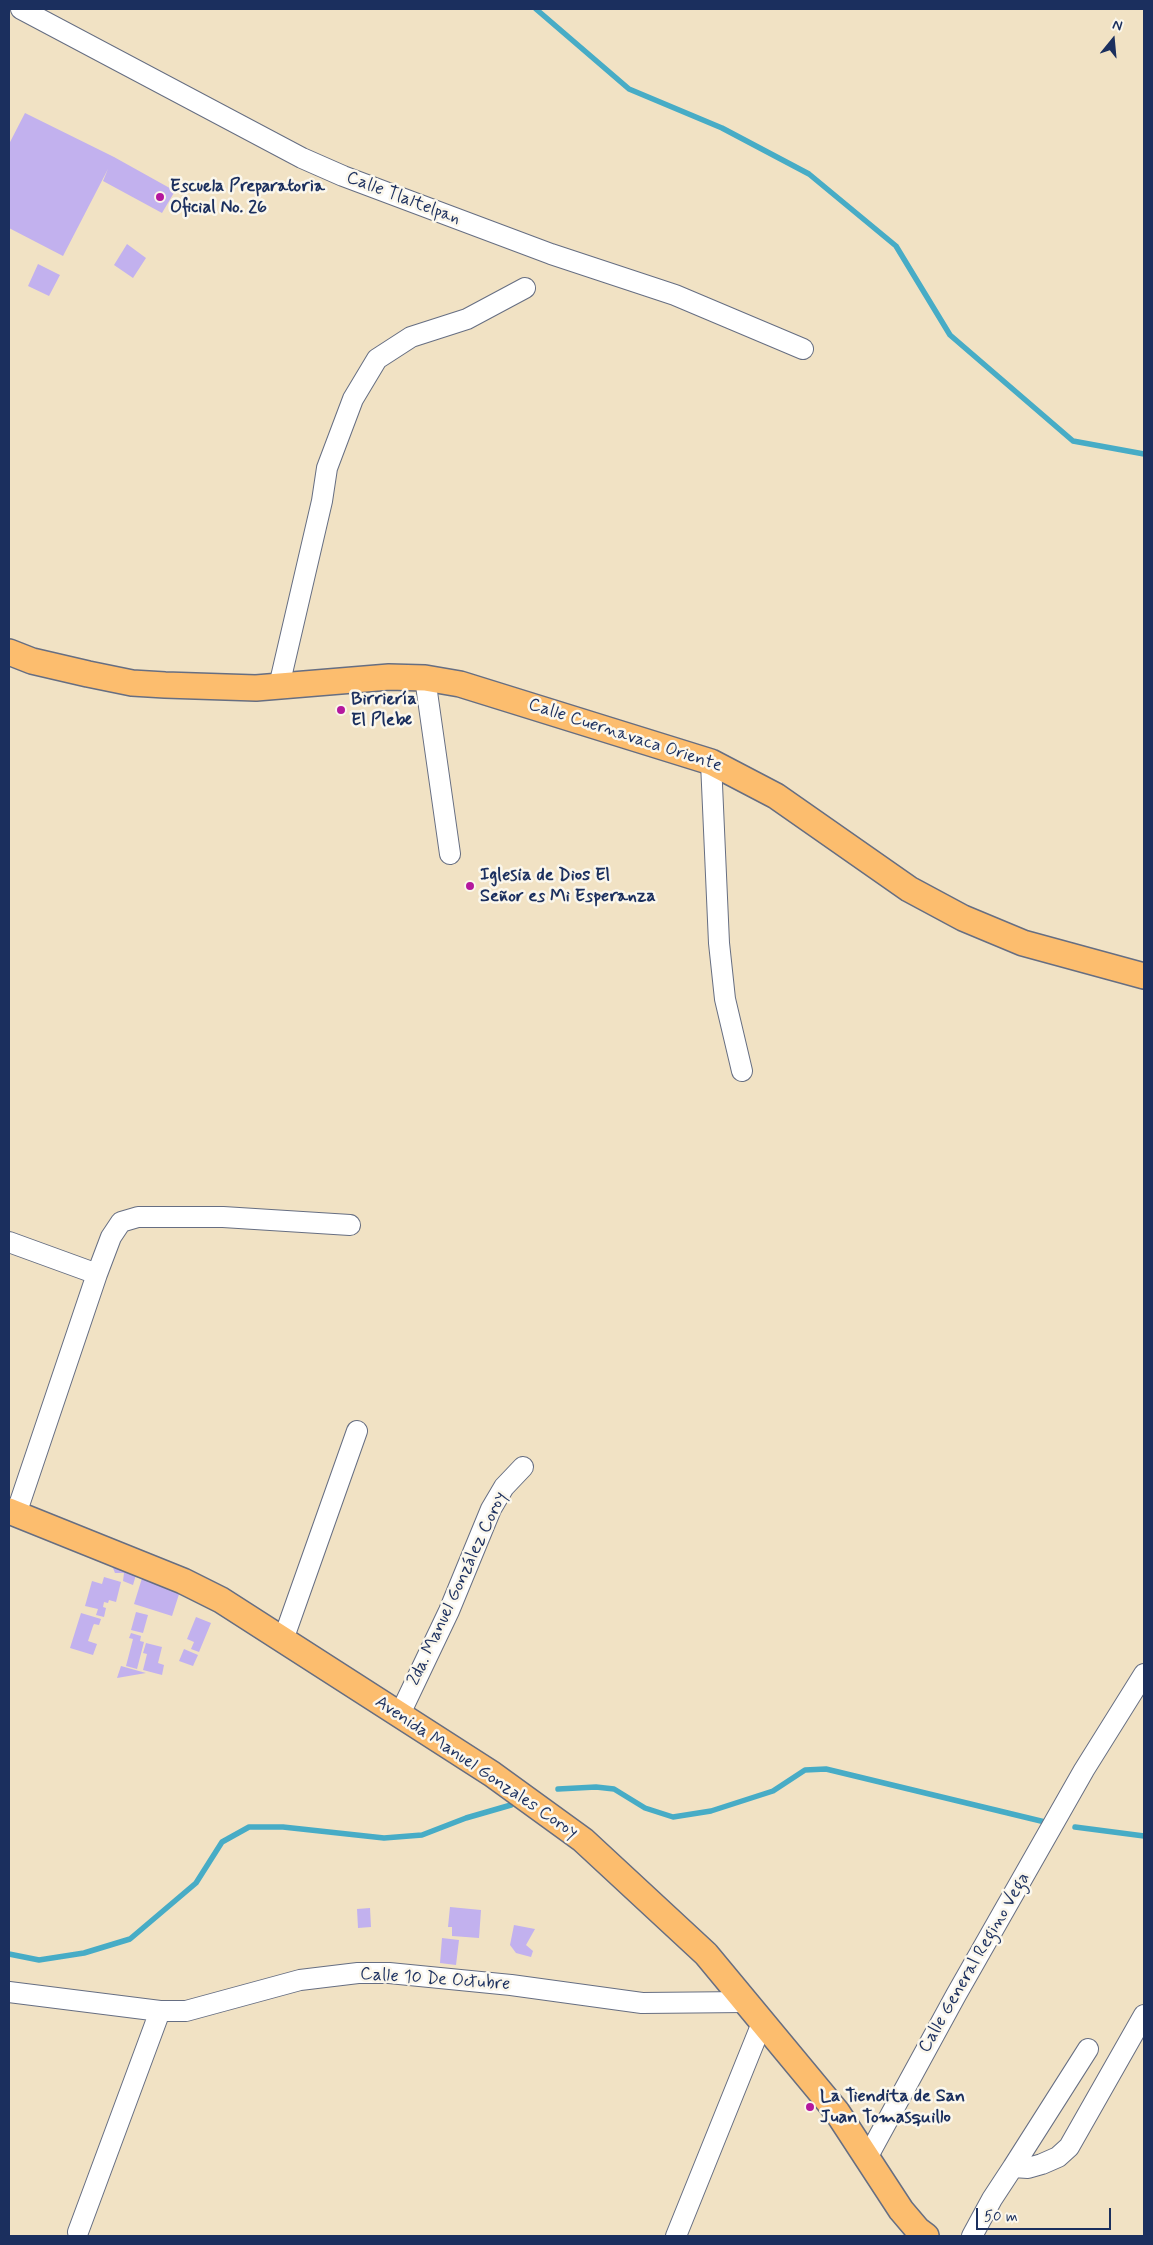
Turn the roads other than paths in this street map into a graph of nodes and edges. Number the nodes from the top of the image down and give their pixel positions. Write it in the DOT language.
graph roads {
  1 [pos="21,9"];
  2 [pos="525,288"];
  3 [pos="803,349"];
  4 [pos="9,652"];
  5 [pos="425,678"];
  6 [pos="278,686"];
  7 [pos="711,762"];
  8 [pos="450,854"];
  9 [pos="1144,976"];
  10 [pos="742,1070"];
  11 [pos="350,1225"];
  12 [pos="9,1242"];
  13 [pos="97,1274"];
  14 [pos="357,1431"];
  15 [pos="523,1467"];
  16 [pos="12,1512"];
  17 [pos="283,1640"];
  18 [pos="1144,1674"];
  19 [pos="399,1716"];
  20 [pos="9,1992"];
  21 [pos="746,2002"];
  22 [pos="160,2011"];
  23 [pos="1144,2014"];
  24 [pos="762,2023"];
  25 [pos="1088,2049"];
  26 [pos="867,2158"];
  27 [pos="1013,2166"];
  28 [pos="78,2232"];
  29 [pos="920,2234"];
  30 [pos="676,2236"];
  31 [pos="972,2236"];
  1 -- 3 [label="street, Calle Tlaltelpan"];
  2 -- 6 [label="street"];
  4 -- 6 [label="main road, Calle Cuernavaca Oriente"];
  5 -- 6 [label="main road, Calle Cuernavaca Oriente"];
  5 -- 7 [label="main road, Calle Cuernavaca Oriente"];
  5 -- 8 [label="street"];
  7 -- 9 [label="main road, Calle Cuernavaca Oriente"];
  7 -- 10 [label="street"];
  11 -- 13 [label="street"];
  12 -- 13 [label="street"];
  13 -- 16 [label="street"];
  14 -- 17 [label="street"];
  15 -- 19 [label="street, 2da. Manuel González Coroy"];
  16 -- 17 [label="main road, Avenida Manuel Gonzales Coroy"];
  17 -- 19 [label="main road, Avenida Manuel Gonzales Coroy"];
  18 -- 26 [label="street, Calle General Regino Vega"];
  19 -- 21 [label="main road, Avenida Manuel Gonzales Coroy"];
  20 -- 22 [label="street, Calle 10 De Octubre"];
  21 -- 22 [label="street, Calle 10 De Octubre"];
  21 -- 24 [label="main road, Avenida Manuel Gonzales Coroy"];
  22 -- 28 [label="street"];
  23 -- 27 [label="street"];
  24 -- 26 [label="main road, Avenida Manuel Gonzales Coroy"];
  24 -- 30 [label="street"];
  25 -- 27 [label="street"];
  26 -- 29 [label="main road, Avenida Manuel Gonzales Coroy"];
  27 -- 31 [label="street"];
}
